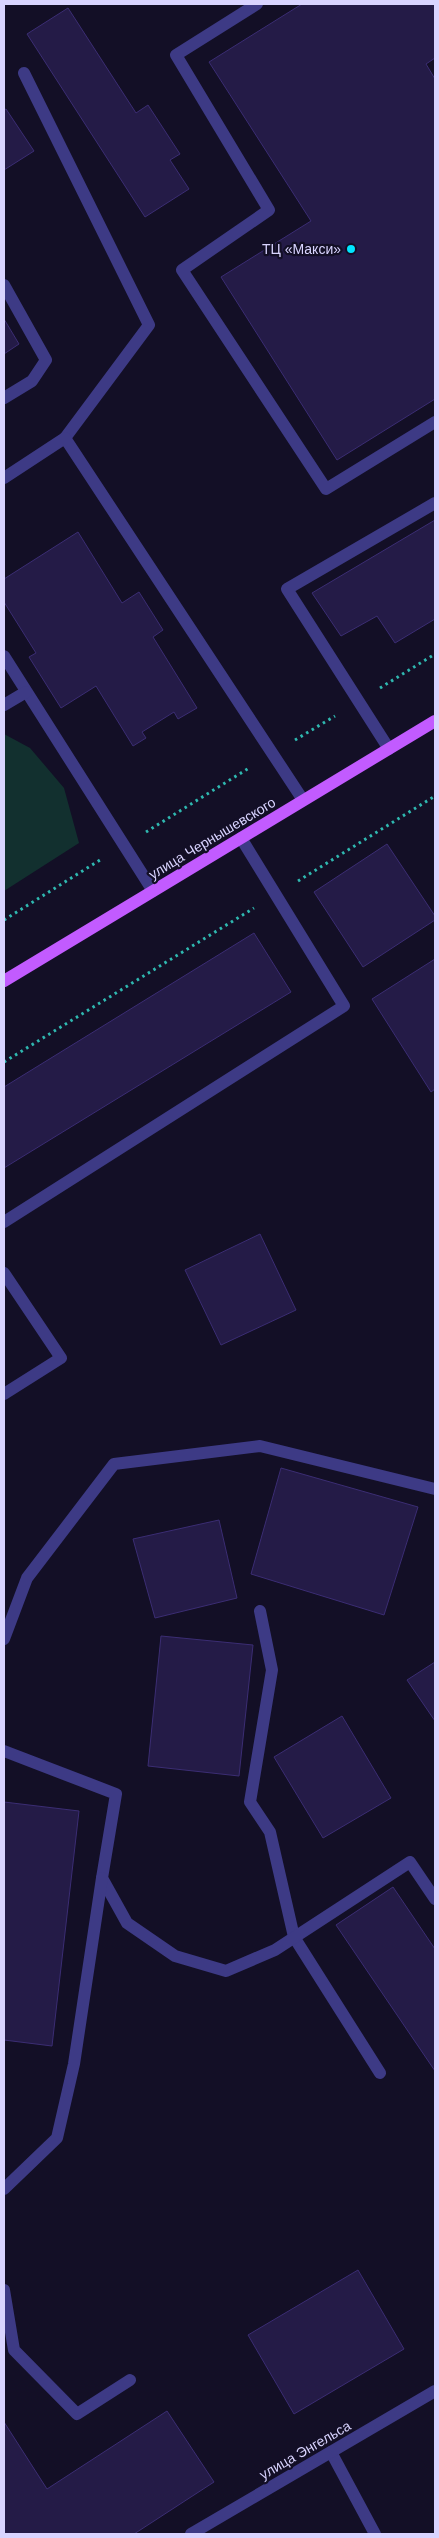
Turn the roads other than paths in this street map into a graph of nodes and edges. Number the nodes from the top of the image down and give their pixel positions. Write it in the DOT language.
graph roads {
  1 [pos="258,4"];
  2 [pos="24,73"];
  3 [pos="4,285"];
  4 [pos="4,398"];
  5 [pos="435,422"];
  6 [pos="65,438"];
  7 [pos="4,478"];
  8 [pos="435,503"];
  9 [pos="4,656"];
  10 [pos="26,692"];
  11 [pos="4,705"];
  12 [pos="435,721"];
  13 [pos="389,749"];
  14 [pos="303,800"];
  15 [pos="241,838"];
  16 [pos="153,891"];
  17 [pos="4,981"];
  18 [pos="4,1222"];
  19 [pos="4,1273"];
  20 [pos="4,1394"];
  21 [pos="435,1489"];
  22 [pos="260,1611"];
  23 [pos="4,1639"];
  24 [pos="4,1752"];
  25 [pos="102,1878"];
  26 [pos="435,1899"];
  27 [pos="294,1937"];
  28 [pos="380,2073"];
  29 [pos="4,2189"];
  30 [pos="4,2290"];
  31 [pos="130,2380"];
  32 [pos="435,2391"];
  33 [pos="331,2452"];
  34 [pos="191,2534"];
  35 [pos="376,2534"];
  1 -- 5 [label="street"];
  2 -- 6 [label="street"];
  3 -- 4 [label="street"];
  6 -- 7 [label="street"];
  6 -- 14 [label="street"];
  8 -- 13 [label="street"];
  9 -- 10 [label="street"];
  10 -- 11 [label="street"];
  10 -- 16 [label="street"];
  12 -- 13 [label="main road, улица Чернышевского"];
  13 -- 14 [label="main road, улица Чернышевского"];
  14 -- 15 [label="main road, улица Чернышевского"];
  15 -- 16 [label="main road, улица Чернышевского"];
  15 -- 18 [label="street"];
  16 -- 17 [label="main road, улица Чернышевского"];
  19 -- 20 [label="street"];
  21 -- 23 [label="street"];
  22 -- 27 [label="street"];
  24 -- 25 [label="street"];
  25 -- 27 [label="street"];
  25 -- 29 [label="street"];
  26 -- 27 [label="street"];
  27 -- 28 [label="street"];
  30 -- 31 [label="street"];
  32 -- 33 [label="street, улица Энгельса"];
  33 -- 34 [label="street, улица Энгельса"];
  33 -- 35 [label="street"];
}
